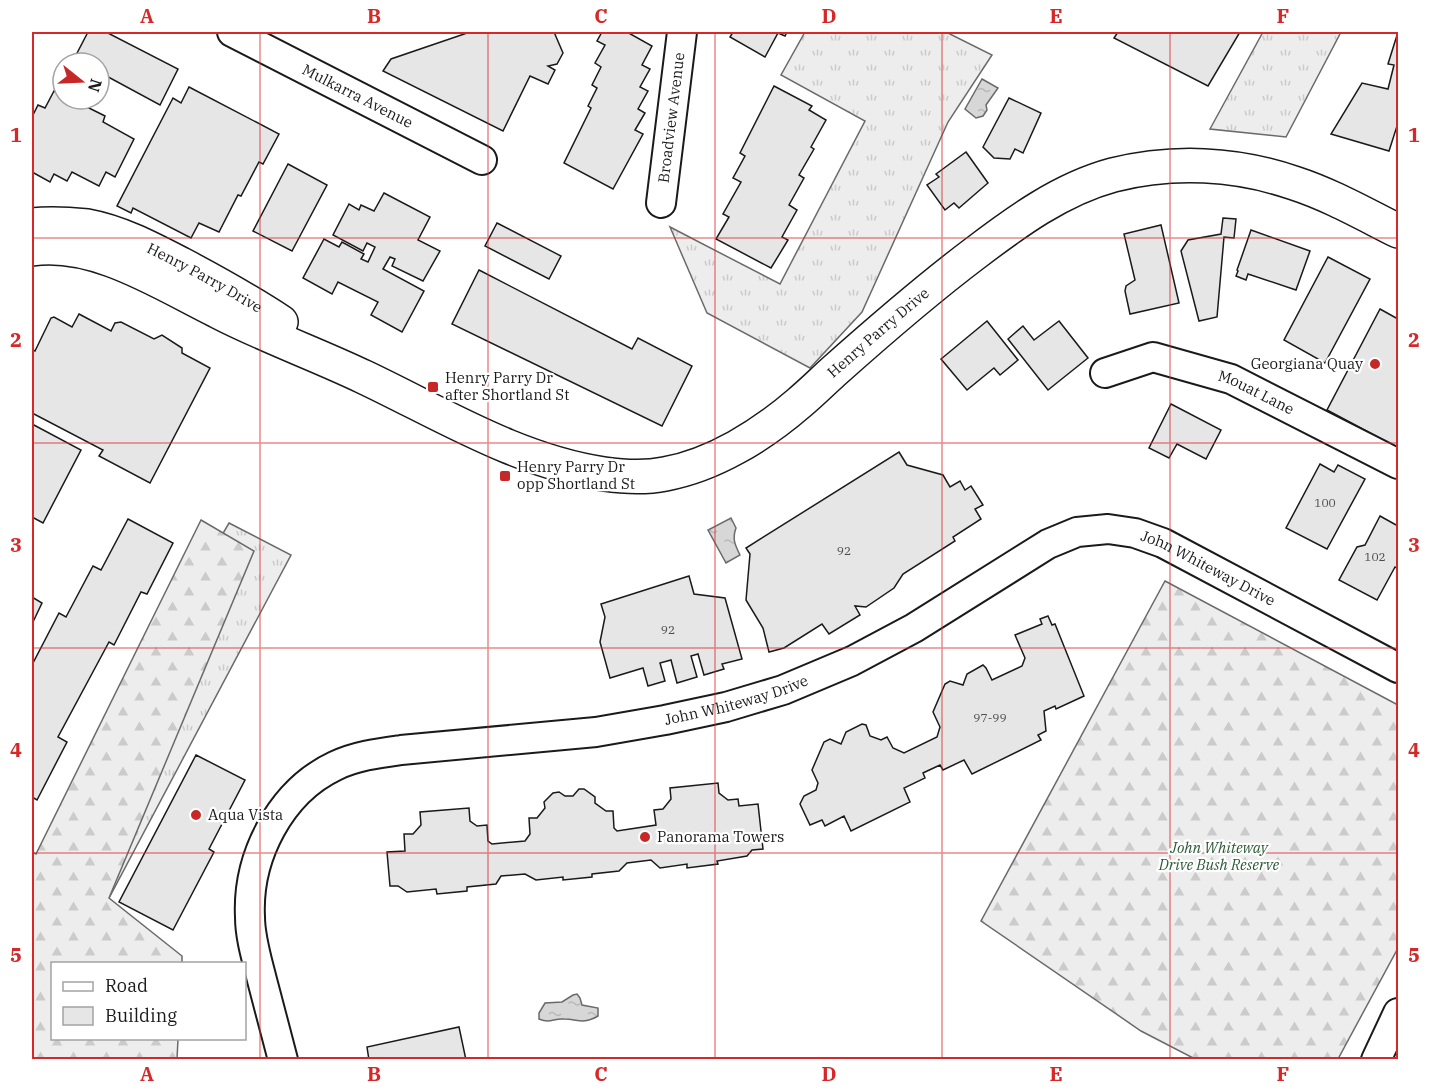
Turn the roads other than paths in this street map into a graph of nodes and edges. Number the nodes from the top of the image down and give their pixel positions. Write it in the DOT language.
graph roads {
  1 [pos="232,32"];
  2 [pos="681,32"];
  3 [pos="482,160"];
  4 [pos="661,203"];
  5 [pos="32,225"];
  6 [pos="1398,231"];
  7 [pos="32,249"];
  8 [pos="1105,373"];
  9 [pos="363,376"];
  10 [pos="1398,464"];
  11 [pos="1398,668"];
  12 [pos="1398,1013"];
  13 [pos="283,1059"];
  14 [pos="1376,1059"];
  1 -- 3 [label="street, Mulkarra Avenue"];
  2 -- 4 [label="street, Broadview Avenue"];
  5 -- 9 [label="main road, Henry Parry Drive"];
  6 -- 9 [label="main road, Henry Parry Drive"];
  7 -- 9 [label="main road, Henry Parry Drive"];
  8 -- 10 [label="street, Mouat Lane"];
  11 -- 13 [label="street, John Whiteway Drive"];
  12 -- 14 [label="street"];
}
